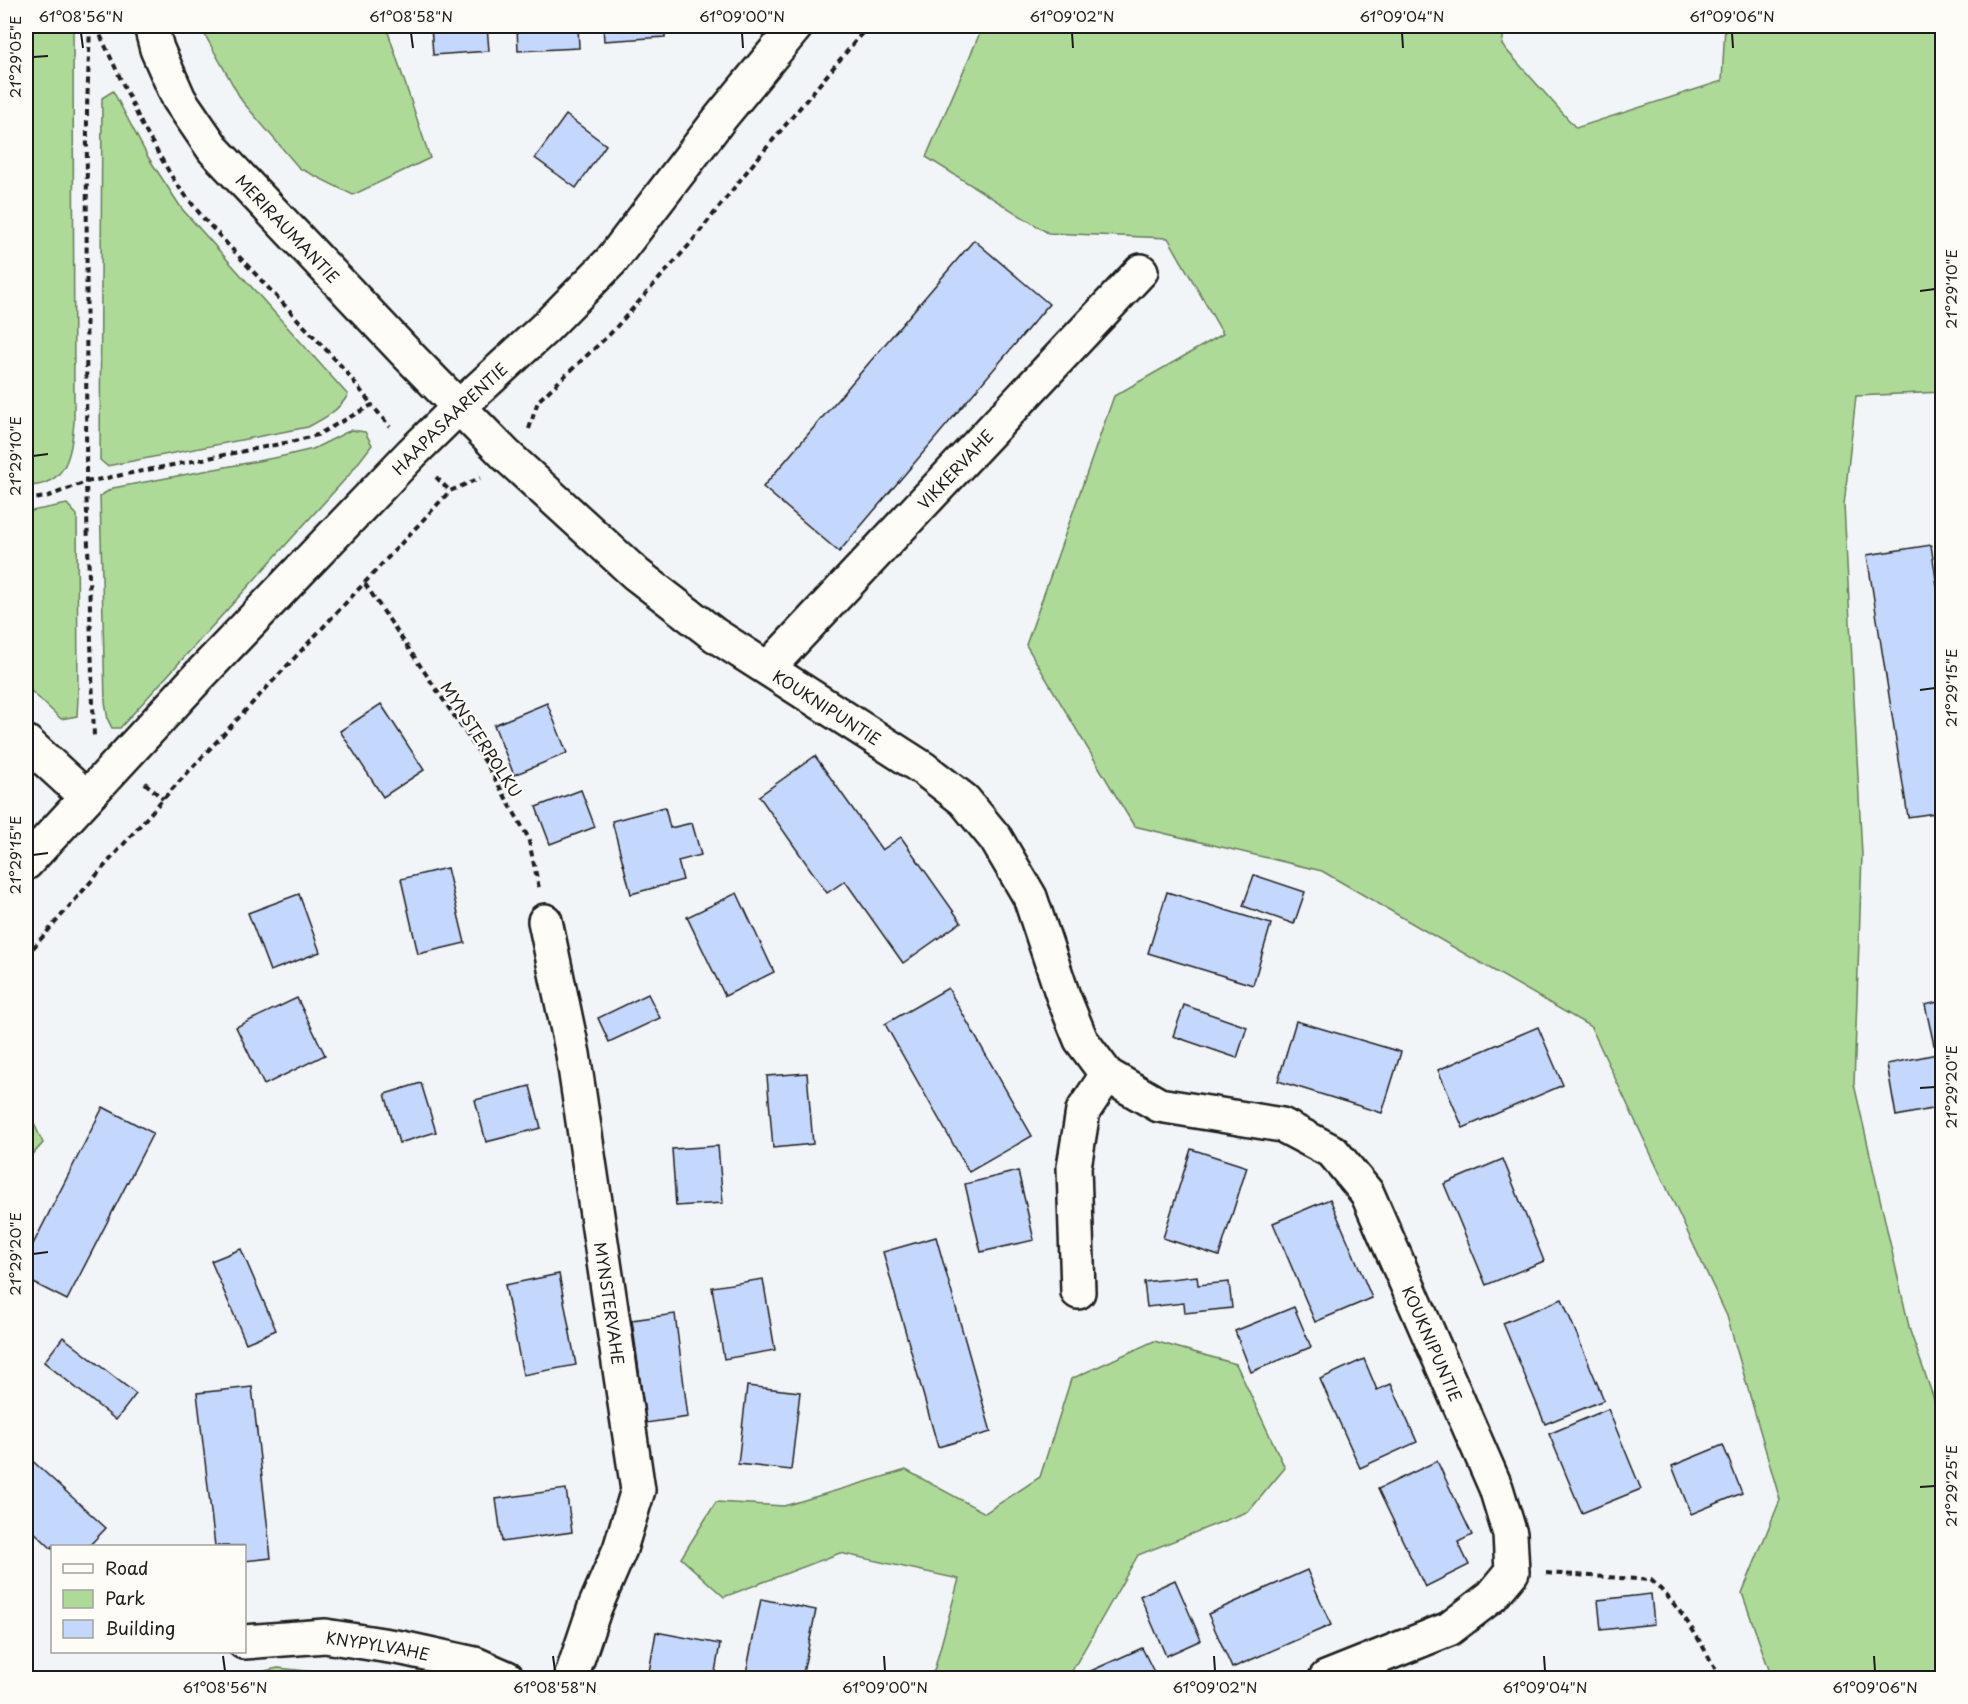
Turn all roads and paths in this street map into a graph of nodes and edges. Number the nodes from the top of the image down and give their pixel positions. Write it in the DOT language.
graph roads {
  1 [pos="90,26"];
  2 [pos="96,26"];
  3 [pos="151,26"];
  4 [pos="796,26"];
  5 [pos="868,26"];
  6 [pos="1141,271"];
  7 [pos="372,405"];
  8 [pos="459,407"];
  9 [pos="412,453"];
  10 [pos="506,455"];
  11 [pos="86,482"];
  12 [pos="450,491"];
  13 [pos="26,500"];
  14 [pos="365,584"];
  15 [pos="768,668"];
  16 [pos="94,738"];
  17 [pos="26,742"];
  18 [pos="86,798"];
  19 [pos="26,862"];
  20 [pos="545,921"];
  21 [pos="26,956"];
  22 [pos="1107,1075"];
  23 [pos="1078,1292"];
  24 [pos="1512,1572"];
  25 [pos="246,1642"];
  26 [pos="507,1678"];
  27 [pos="571,1678"];
  28 [pos="1326,1678"];
  29 [pos="1720,1678"];
  1 -- 11 [label="path"];
  2 -- 7 [label="path"];
  3 -- 8 [label="street, MERIRAUMANTIE"];
  4 -- 8 [label="street, HAAPASAARENTIE"];
  5 -- 10 [label="path"];
  6 -- 15 [label="street, VIKKERVAHE"];
  7 -- 9 [label="path"];
  7 -- 11 [label="path"];
  8 -- 9 [label="street, HAAPASAARENTIE"];
  8 -- 10 [label="street, KOUKNIPUNTIE"];
  9 -- 12 [label="path"];
  9 -- 18 [label="street, HAAPASAARENTIE"];
  10 -- 12 [label="path"];
  10 -- 15 [label="street, KOUKNIPUNTIE"];
  11 -- 13 [label="path"];
  11 -- 16 [label="path"];
  12 -- 14 [label="path"];
  14 -- 20 [label="path, MYNSTERPOLKU"];
  14 -- 21 [label="path"];
  15 -- 22 [label="street, KOUKNIPUNTIE"];
  17 -- 18 [label="street"];
  18 -- 19 [label="street, HAAPASAARENTIE"];
  20 -- 27 [label="street, MYNSTERVAHE"];
  22 -- 23 [label="street"];
  22 -- 24 [label="street, KOUKNIPUNTIE"];
  24 -- 28 [label="street"];
  24 -- 29 [label="path"];
  25 -- 26 [label="street, KNYPYLVAHE"];
}
